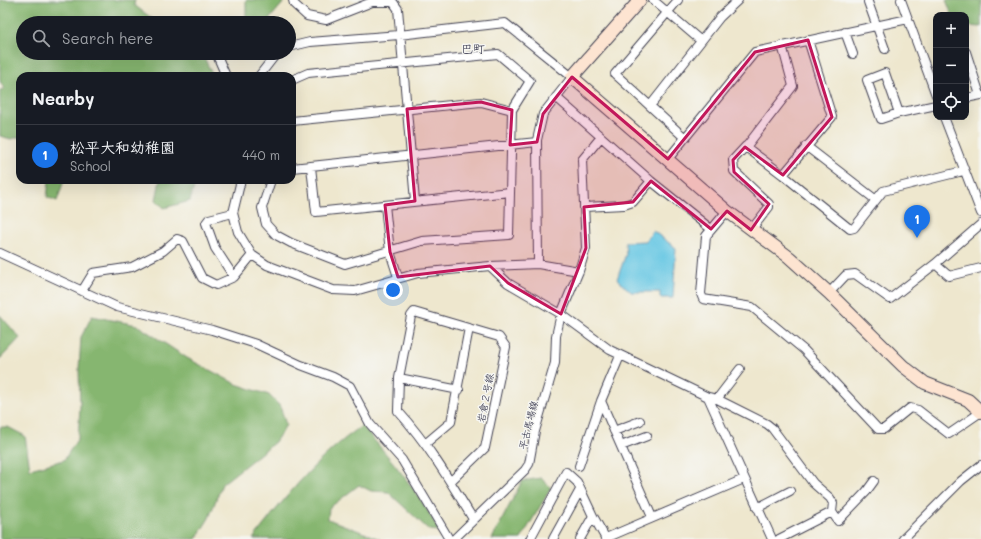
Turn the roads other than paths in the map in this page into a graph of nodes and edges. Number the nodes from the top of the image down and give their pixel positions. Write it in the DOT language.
graph roads {
  1 [pos="293,0"];
  2 [pos="640,0"];
  3 [pos="654,0"];
  4 [pos="678,0"];
  5 [pos="738,0"];
  6 [pos="901,0"];
  7 [pos="868,2"];
  8 [pos="668,12"];
  9 [pos="908,19"];
  10 [pos="877,25"];
  11 [pos="845,32"];
  12 [pos="399,35"];
  13 [pos="808,40"];
  14 [pos="701,41"];
  15 [pos="296,45"];
  16 [pos="782,45"];
  17 [pos="885,49"];
  18 [pos="853,54"];
  19 [pos="219,60"];
  20 [pos="271,60"];
  21 [pos="969,61"];
  22 [pos="402,64"];
  23 [pos="224,72"];
  24 [pos="262,72"];
  25 [pos="572,77"];
  26 [pos="296,78"];
  27 [pos="933,87"];
  28 [pos="980,95"];
  29 [pos="556,97"];
  30 [pos="969,97"];
  31 [pos="650,106"];
  32 [pos="933,106"];
  33 [pos="407,109"];
  34 [pos="512,110"];
  35 [pos="899,113"];
  36 [pos="945,120"];
  37 [pos="296,121"];
  38 [pos="601,137"];
  39 [pos="685,138"];
  40 [pos="537,142"];
  41 [pos="510,145"];
  42 [pos="746,146"];
  43 [pos="806,146"];
  44 [pos="411,156"];
  45 [pos="668,159"];
  46 [pos="311,166"];
  47 [pos="296,168"];
  48 [pos="963,171"];
  49 [pos="783,174"];
  50 [pos="651,181"];
  51 [pos="239,184"];
  52 [pos="270,184"];
  53 [pos="510,192"];
  54 [pos="876,200"];
  55 [pos="415,201"];
  56 [pos="385,205"];
  57 [pos="584,207"];
  58 [pos="727,211"];
  59 [pos="233,213"];
  60 [pos="981,214"];
  61 [pos="981,224"];
  62 [pos="711,229"];
  63 [pos="751,230"];
  64 [pos="390,252"];
  65 [pos="0,253"];
  66 [pos="252,255"];
  67 [pos="538,264"];
  68 [pos="935,264"];
  69 [pos="490,266"];
  70 [pos="981,268"];
  71 [pos="579,271"];
  72 [pos="234,277"];
  73 [pos="398,277"];
  74 [pos="82,291"];
  75 [pos="830,293"];
  76 [pos="561,314"];
  77 [pos="469,328"];
  78 [pos="620,356"];
  79 [pos="740,369"];
  80 [pos="399,378"];
  81 [pos="458,390"];
  82 [pos="708,397"];
  83 [pos="717,399"];
  84 [pos="601,401"];
  85 [pos="981,412"];
  86 [pos="640,421"];
  87 [pos="614,431"];
  88 [pos="647,436"];
  89 [pos="425,444"];
  90 [pos="621,446"];
  91 [pos="981,465"];
  92 [pos="579,466"];
  93 [pos="744,479"];
  94 [pos="874,480"];
  95 [pos="451,482"];
  96 [pos="580,490"];
  97 [pos="790,491"];
  98 [pos="757,508"];
  99 [pos="832,512"];
  100 [pos="592,516"];
  101 [pos="652,517"];
  102 [pos="473,519"];
  103 [pos="606,538"];
  104 [pos="449,539"];
  105 [pos="454,539"];
  106 [pos="530,539"];
  107 [pos="553,539"];
  108 [pos="580,539"];
  109 [pos="772,539"];
  110 [pos="779,539"];
  111 [pos="903,539"];
  1 -- 12 [label="street"];
  2 -- 25 [label="street"];
  3 -- 8 [label="street"];
  4 -- 8 [label="street"];
  5 -- 14 [label="street"];
  6 -- 9 [label="street"];
  7 -- 10 [label="street"];
  8 -- 14 [label="street"];
  8 -- 31 [label="street"];
  9 -- 10 [label="street"];
  9 -- 27 [label="street"];
  10 -- 11 [label="street"];
  10 -- 17 [label="street"];
  11 -- 13 [label="street"];
  11 -- 18 [label="street"];
  12 -- 15 [label="street"];
  12 -- 22 [label="street"];
  12 -- 25 [label="street"];
  13 -- 16 [label="street"];
  13 -- 43 [label="street"];
  14 -- 31 [label="street"];
  16 -- 39 [label="street"];
  16 -- 42 [label="street"];
  19 -- 23 [label="street"];
  20 -- 24 [label="street"];
  21 -- 28 [label="street"];
  22 -- 26 [label="street"];
  22 -- 33 [label="street"];
  22 -- 34 [label="street"];
  25 -- 29 [label="street"];
  25 -- 45 [label="street"];
  28 -- 30 [label="street"];
  29 -- 38 [label="street"];
  29 -- 40 [label="street"];
  31 -- 39 [label="street"];
  32 -- 35 [label="street"];
  33 -- 34 [label="street"];
  33 -- 37 [label="street"];
  33 -- 44 [label="street"];
  34 -- 41 [label="street"];
  35 -- 35 [label="street"];
  36 -- 48 [label="street"];
  38 -- 50 [label="street"];
  38 -- 57 [label="street, 平古馬場線"];
  39 -- 45 [label="street"];
  40 -- 41 [label="street"];
  40 -- 67 [label="street"];
  41 -- 44 [label="street"];
  41 -- 53 [label="street"];
  42 -- 49 [label="street"];
  42 -- 63 [label="street"];
  43 -- 49 [label="street"];
  43 -- 54 [label="street"];
  44 -- 46 [label="street"];
  44 -- 55 [label="street"];
  45 -- 58 [label="street"];
  46 -- 47 [label="street"];
  46 -- 56 [label="street"];
  48 -- 54 [label="street"];
  48 -- 60 [label="street"];
  49 -- 54 [label="street"];
  50 -- 57 [label="street"];
  50 -- 62 [label="street"];
  51 -- 59 [label="street"];
  52 -- 64 [label="street"];
  53 -- 55 [label="street"];
  53 -- 64 [label="street"];
  55 -- 56 [label="street"];
  56 -- 64 [label="street"];
  57 -- 71 [label="street, 平古馬場線"];
  58 -- 62 [label="street"];
  58 -- 63 [label="street"];
  59 -- 66 [label="street"];
  59 -- 72 [label="street"];
  61 -- 68 [label="street"];
  62 -- 85 [label="street"];
  63 -- 75 [label="street"];
  64 -- 73 [label="street"];
  65 -- 74 [label="street"];
  66 -- 72 [label="street"];
  66 -- 73 [label="street"];
  67 -- 69 [label="street"];
  67 -- 71 [label="street"];
  68 -- 70 [label="street"];
  68 -- 75 [label="street"];
  69 -- 73 [label="street"];
  69 -- 76 [label="street"];
  71 -- 76 [label="street, 平古馬場線"];
  72 -- 74 [label="street"];
  74 -- 104 [label="street"];
  75 -- 85 [label="street"];
  76 -- 78 [label="street"];
  76 -- 102 [label="street, 平古馬場線"];
  77 -- 80 [label="street, 岩倉２号線"];
  77 -- 81 [label="street"];
  77 -- 95 [label="street, 岩倉２号線"];
  78 -- 82 [label="street"];
  78 -- 84 [label="street"];
  79 -- 83 [label="street"];
  80 -- 81 [label="street"];
  80 -- 89 [label="street"];
  81 -- 89 [label="street"];
  82 -- 83 [label="street"];
  82 -- 93 [label="street"];
  83 -- 99 [label="street"];
  84 -- 87 [label="street"];
  84 -- 92 [label="street"];
  86 -- 87 [label="street"];
  87 -- 90 [label="street"];
  88 -- 90 [label="street"];
  89 -- 95 [label="street"];
  90 -- 101 [label="street"];
  91 -- 111 [label="street"];
  93 -- 98 [label="street"];
  93 -- 101 [label="street"];
  94 -- 99 [label="street"];
  95 -- 102 [label="street"];
  96 -- 100 [label="street"];
  96 -- 106 [label="street"];
  96 -- 107 [label="street"];
  97 -- 98 [label="street"];
  98 -- 109 [label="street"];
  99 -- 110 [label="street"];
  100 -- 103 [label="street"];
  100 -- 108 [label="street"];
  101 -- 103 [label="street"];
  102 -- 105 [label="street, 平古馬場線"];
}
